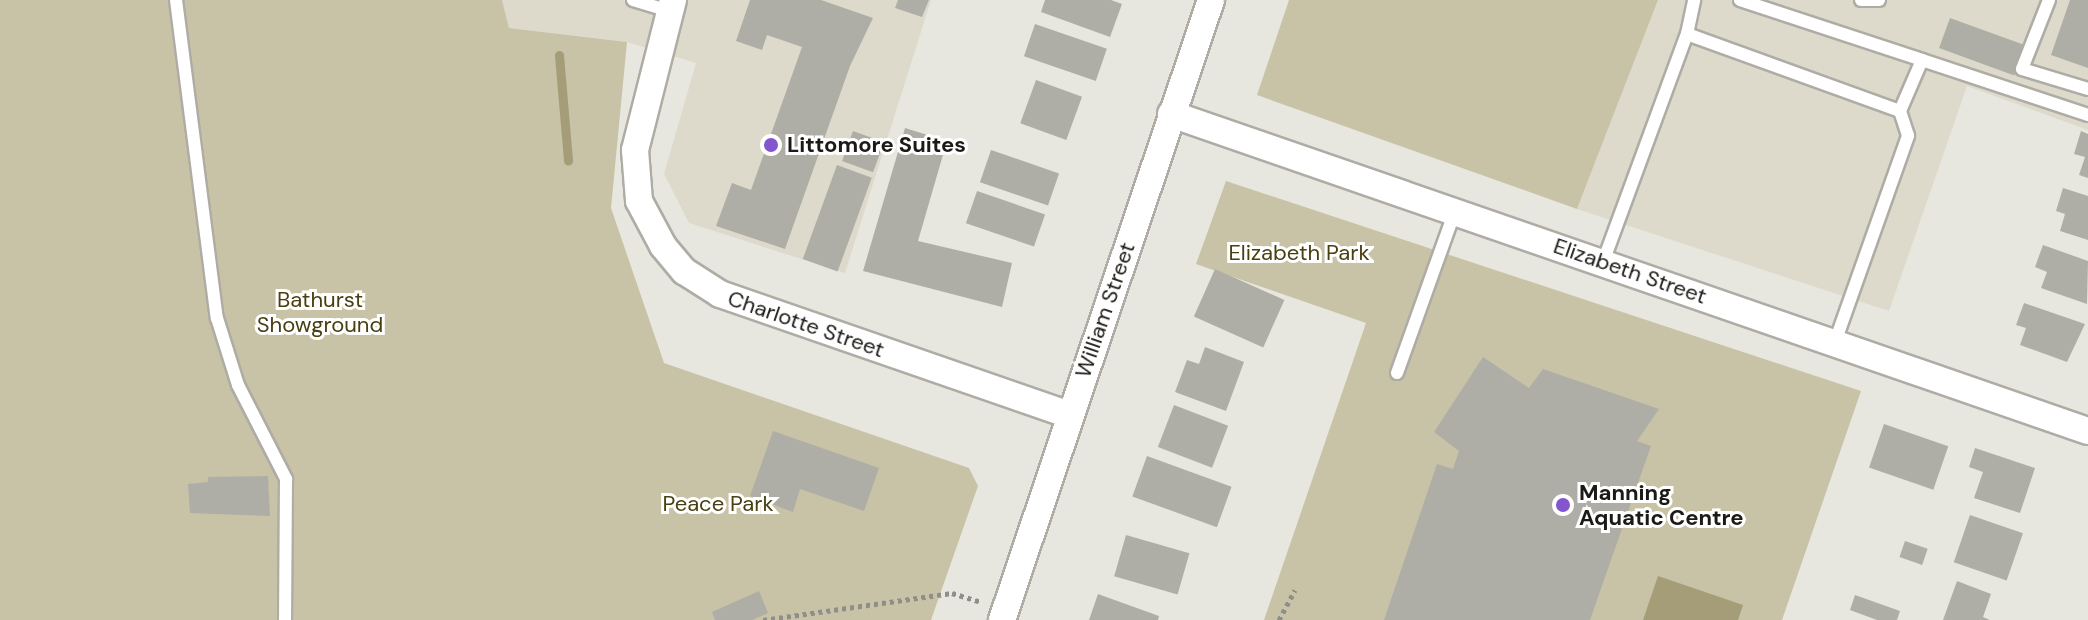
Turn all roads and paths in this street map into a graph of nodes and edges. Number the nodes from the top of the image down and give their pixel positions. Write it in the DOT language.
graph roads {
  1 [pos="176,0"];
  2 [pos="633,0"];
  3 [pos="1211,0"];
  4 [pos="1694,0"];
  5 [pos="1740,0"];
  6 [pos="1861,0"];
  7 [pos="1879,0"];
  8 [pos="2049,0"];
  9 [pos="671,6"];
  10 [pos="1687,34"];
  11 [pos="1922,60"];
  12 [pos="2088,89"];
  13 [pos="1900,111"];
  14 [pos="1171,114"];
  15 [pos="2088,115"];
  16 [pos="1454,214"];
  17 [pos="1603,262"];
  18 [pos="1835,342"];
  19 [pos="1397,373"];
  20 [pos="1070,415"];
  21 [pos="2088,431"];
  22 [pos="1295,590"];
  23 [pos="1004,614"];
  24 [pos="285,620"];
  25 [pos="763,620"];
  26 [pos="1279,620"];
  1 -- 24 [label="lane"];
  2 -- 9 [label="lane"];
  3 -- 14 [label="street, William Street"];
  4 -- 10 [label="lane"];
  5 -- 11 [label="lane"];
  6 -- 7 [label="lane"];
  8 -- 12 [label="lane"];
  9 -- 20 [label="street, Charlotte Street"];
  10 -- 13 [label="lane"];
  10 -- 17 [label="lane"];
  11 -- 13 [label="lane"];
  11 -- 15 [label="lane"];
  13 -- 18 [label="lane"];
  14 -- 16 [label="street, Elizabeth Street"];
  14 -- 20 [label="street, William Street"];
  16 -- 17 [label="street, Elizabeth Street"];
  16 -- 19 [label="lane"];
  17 -- 18 [label="street, Elizabeth Street"];
  18 -- 21 [label="street, Elizabeth Street"];
  20 -- 23 [label="street, William Street"];
  22 -- 26 [label="path"];
  23 -- 25 [label="path"];
}
